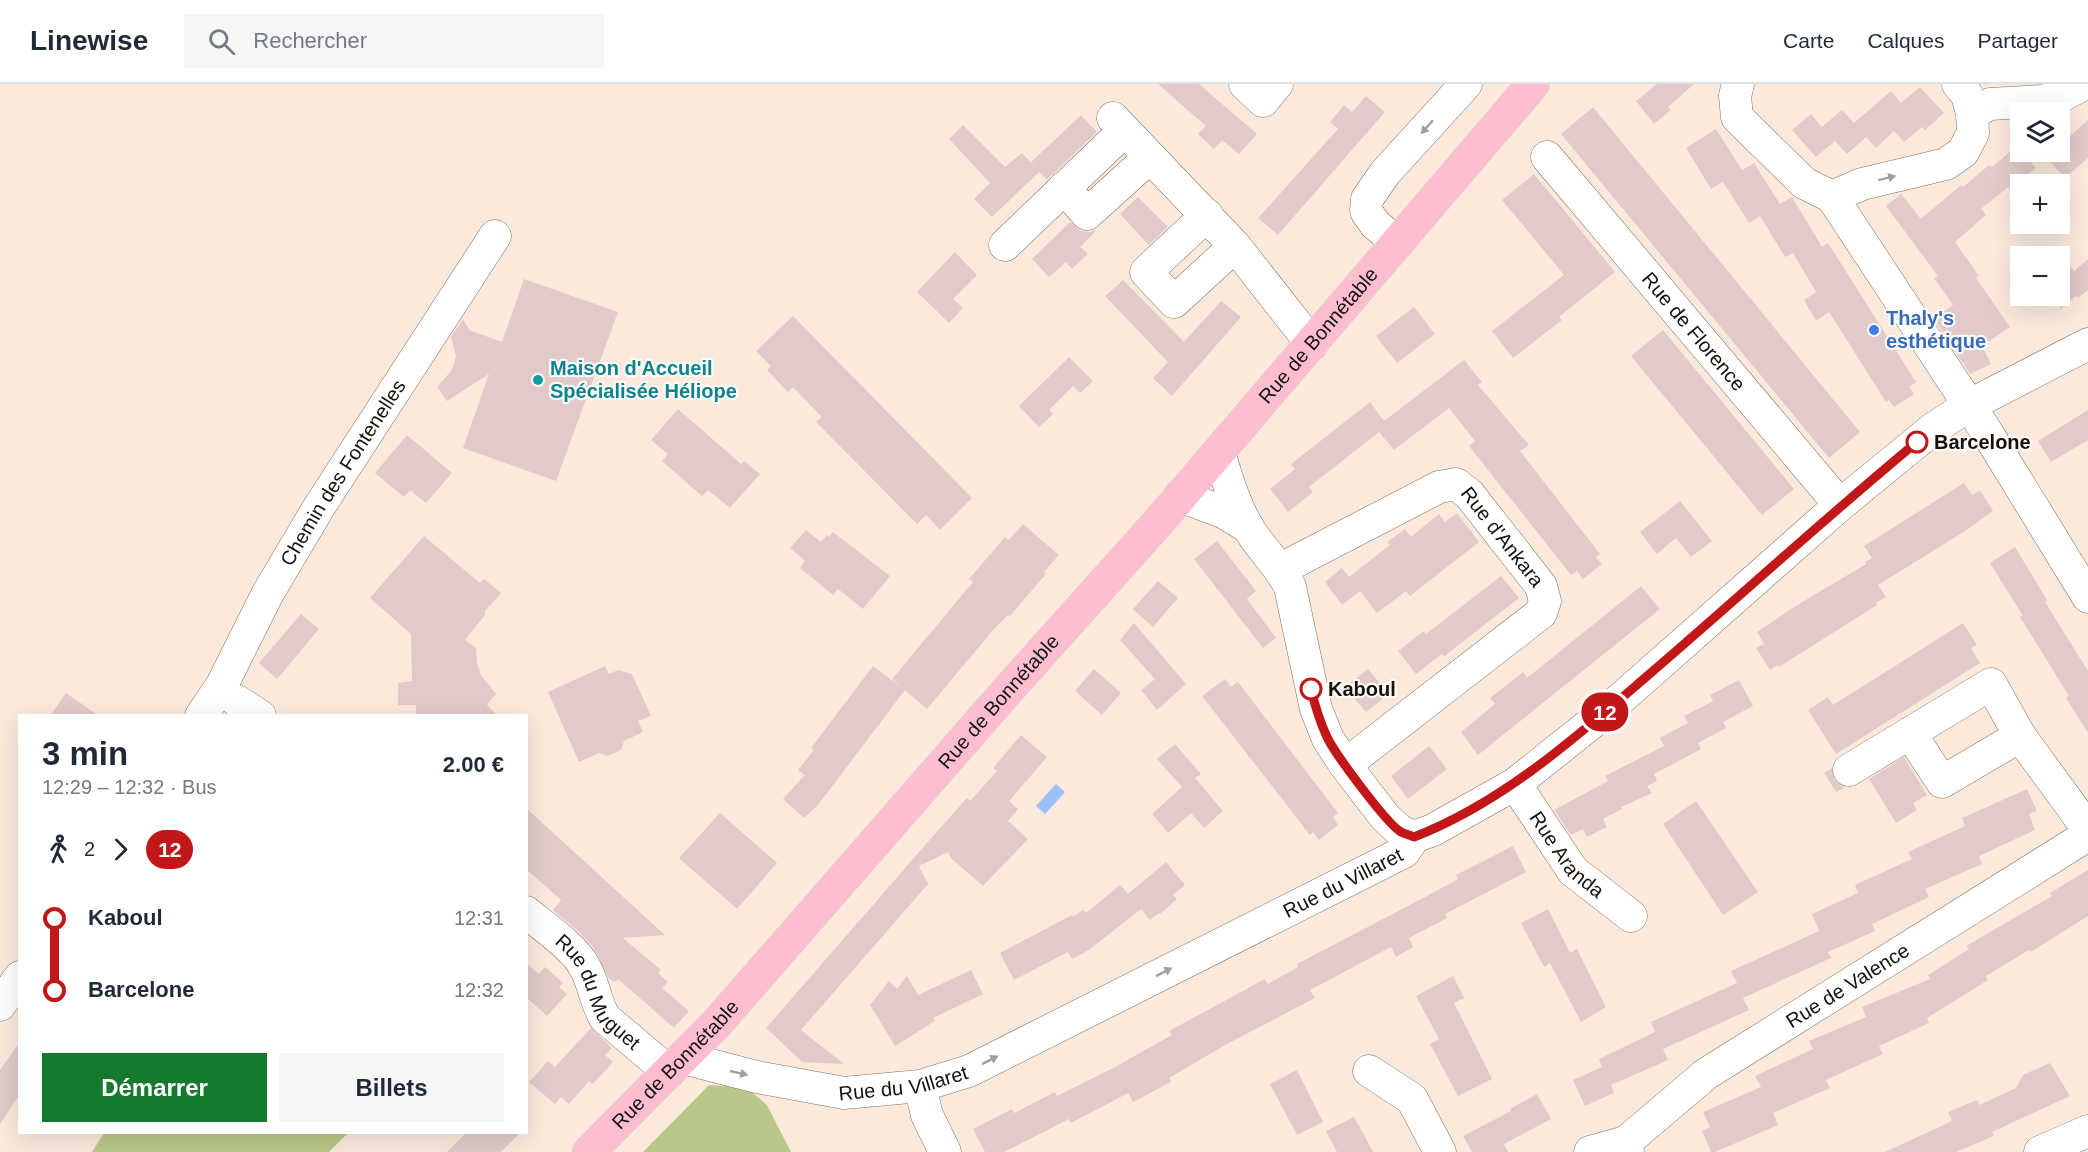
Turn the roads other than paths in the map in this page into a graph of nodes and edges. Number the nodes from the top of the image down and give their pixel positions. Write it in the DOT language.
graph roads {
  1 [pos="1245,84"];
  2 [pos="1277,84"];
  3 [pos="1466,84"];
  4 [pos="1533,84"];
  5 [pos="1738,84"];
  6 [pos="1958,84"];
  7 [pos="2084,84"];
  8 [pos="1972,113"];
  9 [pos="1547,157"];
  10 [pos="1149,158"];
  11 [pos="1064,188"];
  12 [pos="1832,197"];
  13 [pos="1207,215"];
  14 [pos="495,236"];
  15 [pos="1397,243"];
  16 [pos="1005,245"];
  17 [pos="1236,246"];
  18 [pos="1312,344"];
  19 [pos="2088,344"];
  20 [pos="1968,406"];
  21 [pos="1219,452"];
  22 [pos="1180,496"];
  23 [pos="1840,505"];
  24 [pos="1248,527"];
  25 [pos="1281,569"];
  26 [pos="2088,597"];
  27 [pos="202,714"];
  28 [pos="1910,733"];
  29 [pos="2020,736"];
  30 [pos="1345,765"];
  31 [pos="1849,770"];
  32 [pos="1515,784"];
  33 [pos="2088,829"];
  34 [pos="2088,835"];
  35 [pos="1414,837"];
  36 [pos="528,914"];
  37 [pos="1630,916"];
  38 [pos="18,980"];
  39 [pos="0,1005"];
  40 [pos="676,1065"];
  41 [pos="1369,1071"];
  42 [pos="920,1086"];
  43 [pos="2088,1131"];
  44 [pos="1627,1147"];
  45 [pos="589,1152"];
  46 [pos="945,1152"];
  47 [pos="1440,1152"];
  48 [pos="1590,1152"];
  49 [pos="2040,1152"];
  1 -- 2 [label="street"];
  3 -- 15 [label="street, one-way"];
  4 -- 15 [label="main road, Rue de Bonnétable"];
  5 -- 12 [label="street"];
  6 -- 8 [label="street"];
  7 -- 8 [label="street"];
  12 -- 8 [label="street, one-way"];
  9 -- 23 [label="street, Rue de Florence"];
  10 -- 11 [label="street"];
  10 -- 11 [label="street"];
  10 -- 13 [label="street"];
  11 -- 16 [label="street"];
  12 -- 20 [label="street"];
  13 -- 17 [label="street"];
  13 -- 17 [label="street"];
  14 -- 27 [label="street, Chemin des Fontenelles"];
  15 -- 18 [label="main road, Rue de Bonnétable"];
  17 -- 18 [label="street"];
  18 -- 21 [label="main road, Rue de Bonnétable"];
  19 -- 20 [label="street, Rue du Villaret"];
  20 -- 23 [label="street, Rue du Villaret"];
  20 -- 26 [label="street"];
  21 -- 22 [label="main road, Rue de Bonnétable"];
  21 -- 24 [label="street"];
  22 -- 24 [label="street"];
  22 -- 40 [label="main road, Rue de Bonnétable"];
  23 -- 32 [label="street, Rue du Villaret"];
  24 -- 25 [label="street"];
  25 -- 30 [label="street"];
  25 -- 30 [label="street, Rue d'Ankara"];
  28 -- 29 [label="street"];
  28 -- 29 [label="street"];
  28 -- 31 [label="street"];
  29 -- 33 [label="street"];
  30 -- 35 [label="street"];
  32 -- 35 [label="street, Rue du Villaret"];
  32 -- 37 [label="street, Rue Aranda"];
  34 -- 44 [label="street, Rue de Valence"];
  42 -- 35 [label="street, Rue du Villaret, one-way"];
  36 -- 40 [label="street, Rue du Muguet"];
  38 -- 39 [label="street"];
  40 -- 42 [label="street, Rue du Villaret, one-way"];
  40 -- 45 [label="main road, Rue de Bonnétable"];
  41 -- 47 [label="street"];
  42 -- 46 [label="street"];
  43 -- 49 [label="street"];
  44 -- 48 [label="street"];
}
